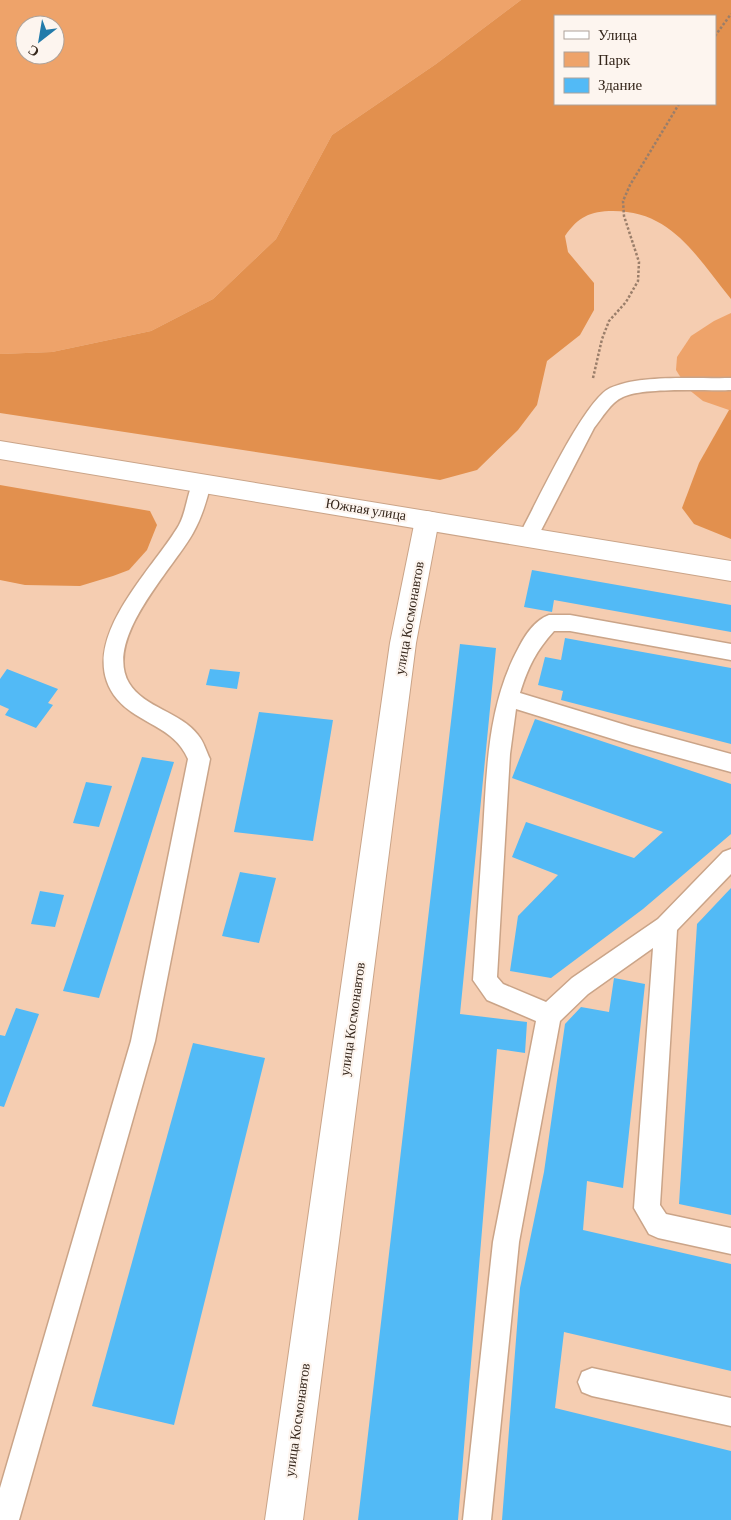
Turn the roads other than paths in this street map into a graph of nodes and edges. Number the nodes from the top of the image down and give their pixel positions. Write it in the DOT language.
graph roads {
  1 [pos="731,384"];
  2 [pos="0,450"];
  3 [pos="202,483"];
  4 [pos="427,520"];
  5 [pos="528,537"];
  6 [pos="731,571"];
  7 [pos="731,652"];
  8 [pos="508,698"];
  9 [pos="731,763"];
  10 [pos="731,859"];
  11 [pos="666,926"];
  12 [pos="549,1015"];
  13 [pos="731,1241"];
  14 [pos="592,1382"];
  15 [pos="731,1412"];
  16 [pos="6,1520"];
  17 [pos="284,1520"];
  18 [pos="476,1520"];
  1 -- 5 [label="lane"];
  2 -- 3 [label="street, Южная улица"];
  3 -- 4 [label="street, Южная улица"];
  3 -- 16 [label="lane"];
  4 -- 5 [label="street, Южная улица"];
  4 -- 17 [label="street, улица Космонавтов"];
  5 -- 6 [label="street, Южная улица"];
  7 -- 8 [label="lane"];
  8 -- 9 [label="lane"];
  8 -- 12 [label="lane"];
  10 -- 11 [label="lane"];
  11 -- 12 [label="lane"];
  11 -- 13 [label="lane"];
  12 -- 18 [label="lane"];
  14 -- 15 [label="lane"];
}
